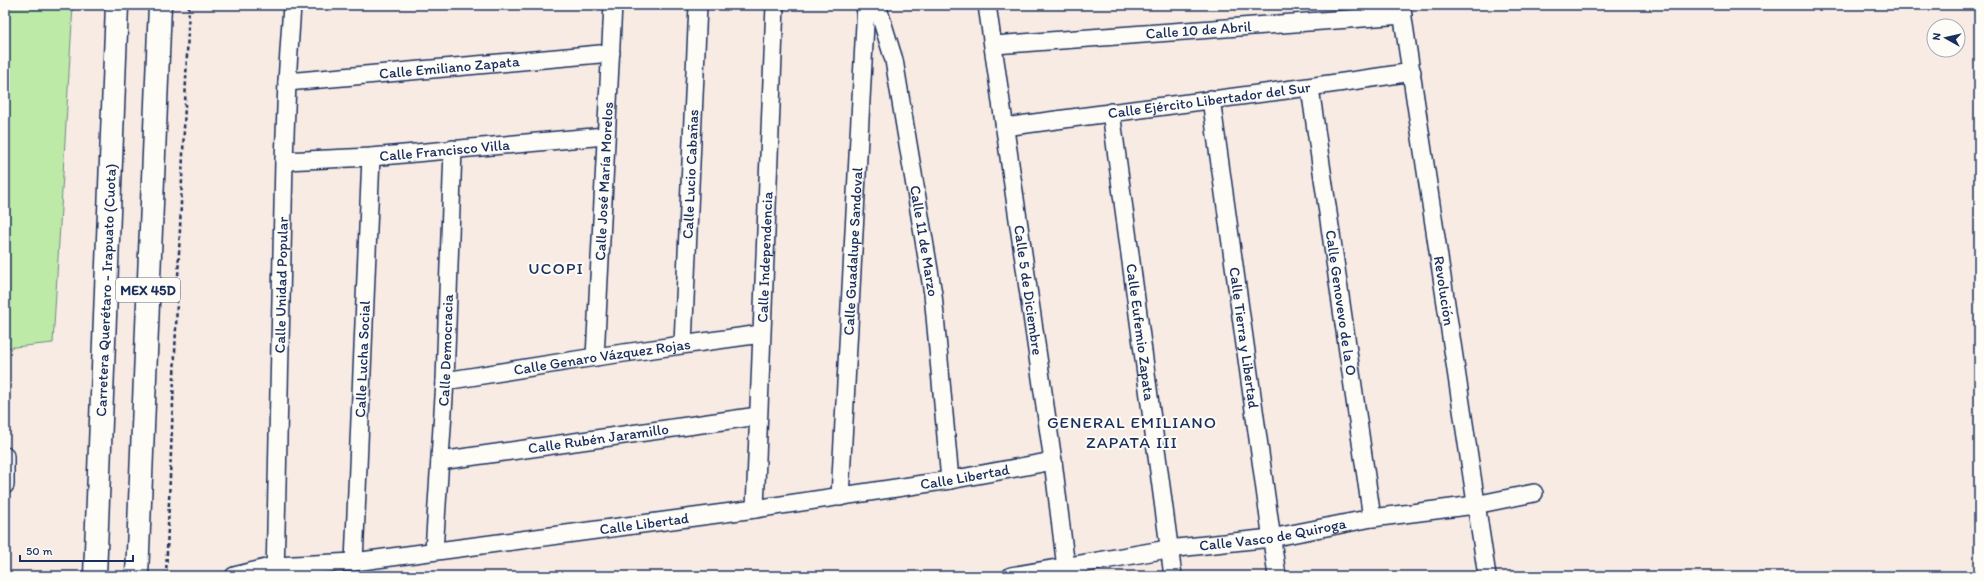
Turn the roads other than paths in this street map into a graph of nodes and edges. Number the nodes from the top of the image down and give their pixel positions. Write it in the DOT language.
graph roads {
  1 [pos="117,5"];
  2 [pos="160,5"];
  3 [pos="292,5"];
  4 [pos="613,5"];
  5 [pos="698,5"];
  6 [pos="775,5"];
  7 [pos="866,5"];
  8 [pos="877,5"];
  9 [pos="987,5"];
  10 [pos="1402,10"];
  11 [pos="994,45"];
  12 [pos="611,53"];
  13 [pos="1412,72"];
  14 [pos="287,82"];
  15 [pos="1310,88"];
  16 [pos="1211,99"];
  17 [pos="1111,112"];
  18 [pos="1005,127"];
  19 [pos="605,136"];
  20 [pos="453,149"];
  21 [pos="371,157"];
  22 [pos="284,161"];
  23 [pos="761,334"];
  24 [pos="683,344"];
  25 [pos="595,357"];
  26 [pos="445,381"];
  27 [pos="758,416"];
  28 [pos="440,461"];
  29 [pos="1053,461"];
  30 [pos="5,462"];
  31 [pos="950,480"];
  32 [pos="5,485"];
  33 [pos="1534,493"];
  34 [pos="840,497"];
  35 [pos="1475,504"];
  36 [pos="754,509"];
  37 [pos="1372,518"];
  38 [pos="1271,538"];
  39 [pos="1168,549"];
  40 [pos="434,551"];
  41 [pos="354,562"];
  42 [pos="275,571"];
  43 [pos="1066,571"];
  44 [pos="95,576"];
  45 [pos="137,576"];
  46 [pos="234,576"];
  47 [pos="1011,576"];
  48 [pos="1173,576"];
  49 [pos="1277,576"];
  50 [pos="1487,576"];
  1 -- 44 [label="highway, Carretera Querétaro - Irapuato (Cuota) / MEX 45D"];
  2 -- 45 [label="highway, MEX 45D"];
  3 -- 14 [label="street, Calle Unidad Popular"];
  4 -- 12 [label="street, Calle José María Morelos"];
  5 -- 24 [label="street, Calle Lucio Cabañas"];
  6 -- 23 [label="street, Calle Independencia"];
  7 -- 34 [label="street, Calle Guadalupe Sandoval"];
  8 -- 31 [label="street, Calle 11 de Marzo"];
  9 -- 11 [label="street, Calle 5 de Diciembre"];
  10 -- 11 [label="street, Calle 10 de Abril"];
  10 -- 13 [label="street, Revolución"];
  11 -- 18 [label="street, Calle 5 de Diciembre"];
  12 -- 14 [label="street, Calle Emiliano Zapata"];
  12 -- 19 [label="street, Calle José María Morelos"];
  13 -- 15 [label="street, Calle Ejército Libertador del Sur"];
  13 -- 35 [label="street, Revolución"];
  14 -- 22 [label="street, Calle Unidad Popular"];
  15 -- 16 [label="street, Calle Ejército Libertador del Sur"];
  15 -- 37 [label="street, Calle Genovevo de la O"];
  16 -- 17 [label="street, Calle Ejército Libertador del Sur"];
  16 -- 38 [label="street, Calle Tierra y Libertad"];
  17 -- 18 [label="street, Calle Ejército Libertador del Sur"];
  17 -- 39 [label="street, Calle Eufemio Zapata"];
  18 -- 29 [label="street, Calle 5 de Diciembre"];
  19 -- 20 [label="street, Calle Francisco Villa"];
  19 -- 25 [label="street, Calle José María Morelos"];
  20 -- 21 [label="street, Calle Francisco Villa"];
  20 -- 26 [label="street, Calle Democracia"];
  21 -- 22 [label="street, Calle Francisco Villa"];
  21 -- 41 [label="street, Calle Lucha Social"];
  22 -- 42 [label="street, Calle Unidad Popular"];
  23 -- 24 [label="street, Calle Genaro Vázquez Rojas"];
  23 -- 27 [label="street, Calle Independencia"];
  24 -- 25 [label="street, Calle Genaro Vázquez Rojas"];
  25 -- 26 [label="street, Calle Genaro Vázquez Rojas"];
  26 -- 28 [label="street, Calle Democracia"];
  27 -- 28 [label="street, Calle Rubén Jaramillo"];
  27 -- 36 [label="street, Calle Independencia"];
  28 -- 40 [label="street, Calle Democracia"];
  29 -- 31 [label="street, Calle Libertad"];
  29 -- 43 [label="street, Calle 5 de Diciembre"];
  30 -- 32 [label="street"];
  31 -- 34 [label="street, Calle Libertad"];
  33 -- 35 [label="street, Calle Vasco de Quiroga"];
  34 -- 36 [label="street, Calle Libertad"];
  35 -- 37 [label="street, Calle Vasco de Quiroga"];
  35 -- 50 [label="street, Revolución"];
  36 -- 40 [label="street, Calle Libertad"];
  37 -- 38 [label="street, Calle Vasco de Quiroga"];
  38 -- 39 [label="street, Calle Vasco de Quiroga"];
  38 -- 49 [label="street, Calle Tierra y Libertad"];
  39 -- 43 [label="street, Calle Vasco de Quiroga"];
  39 -- 48 [label="street, Calle Eufemio Zapata"];
  40 -- 41 [label="street, Calle Libertad"];
  41 -- 42 [label="street, Calle Libertad"];
  42 -- 46 [label="street, Calle Libertad"];
  43 -- 47 [label="street, Calle Vasco de Quiroga"];
}
